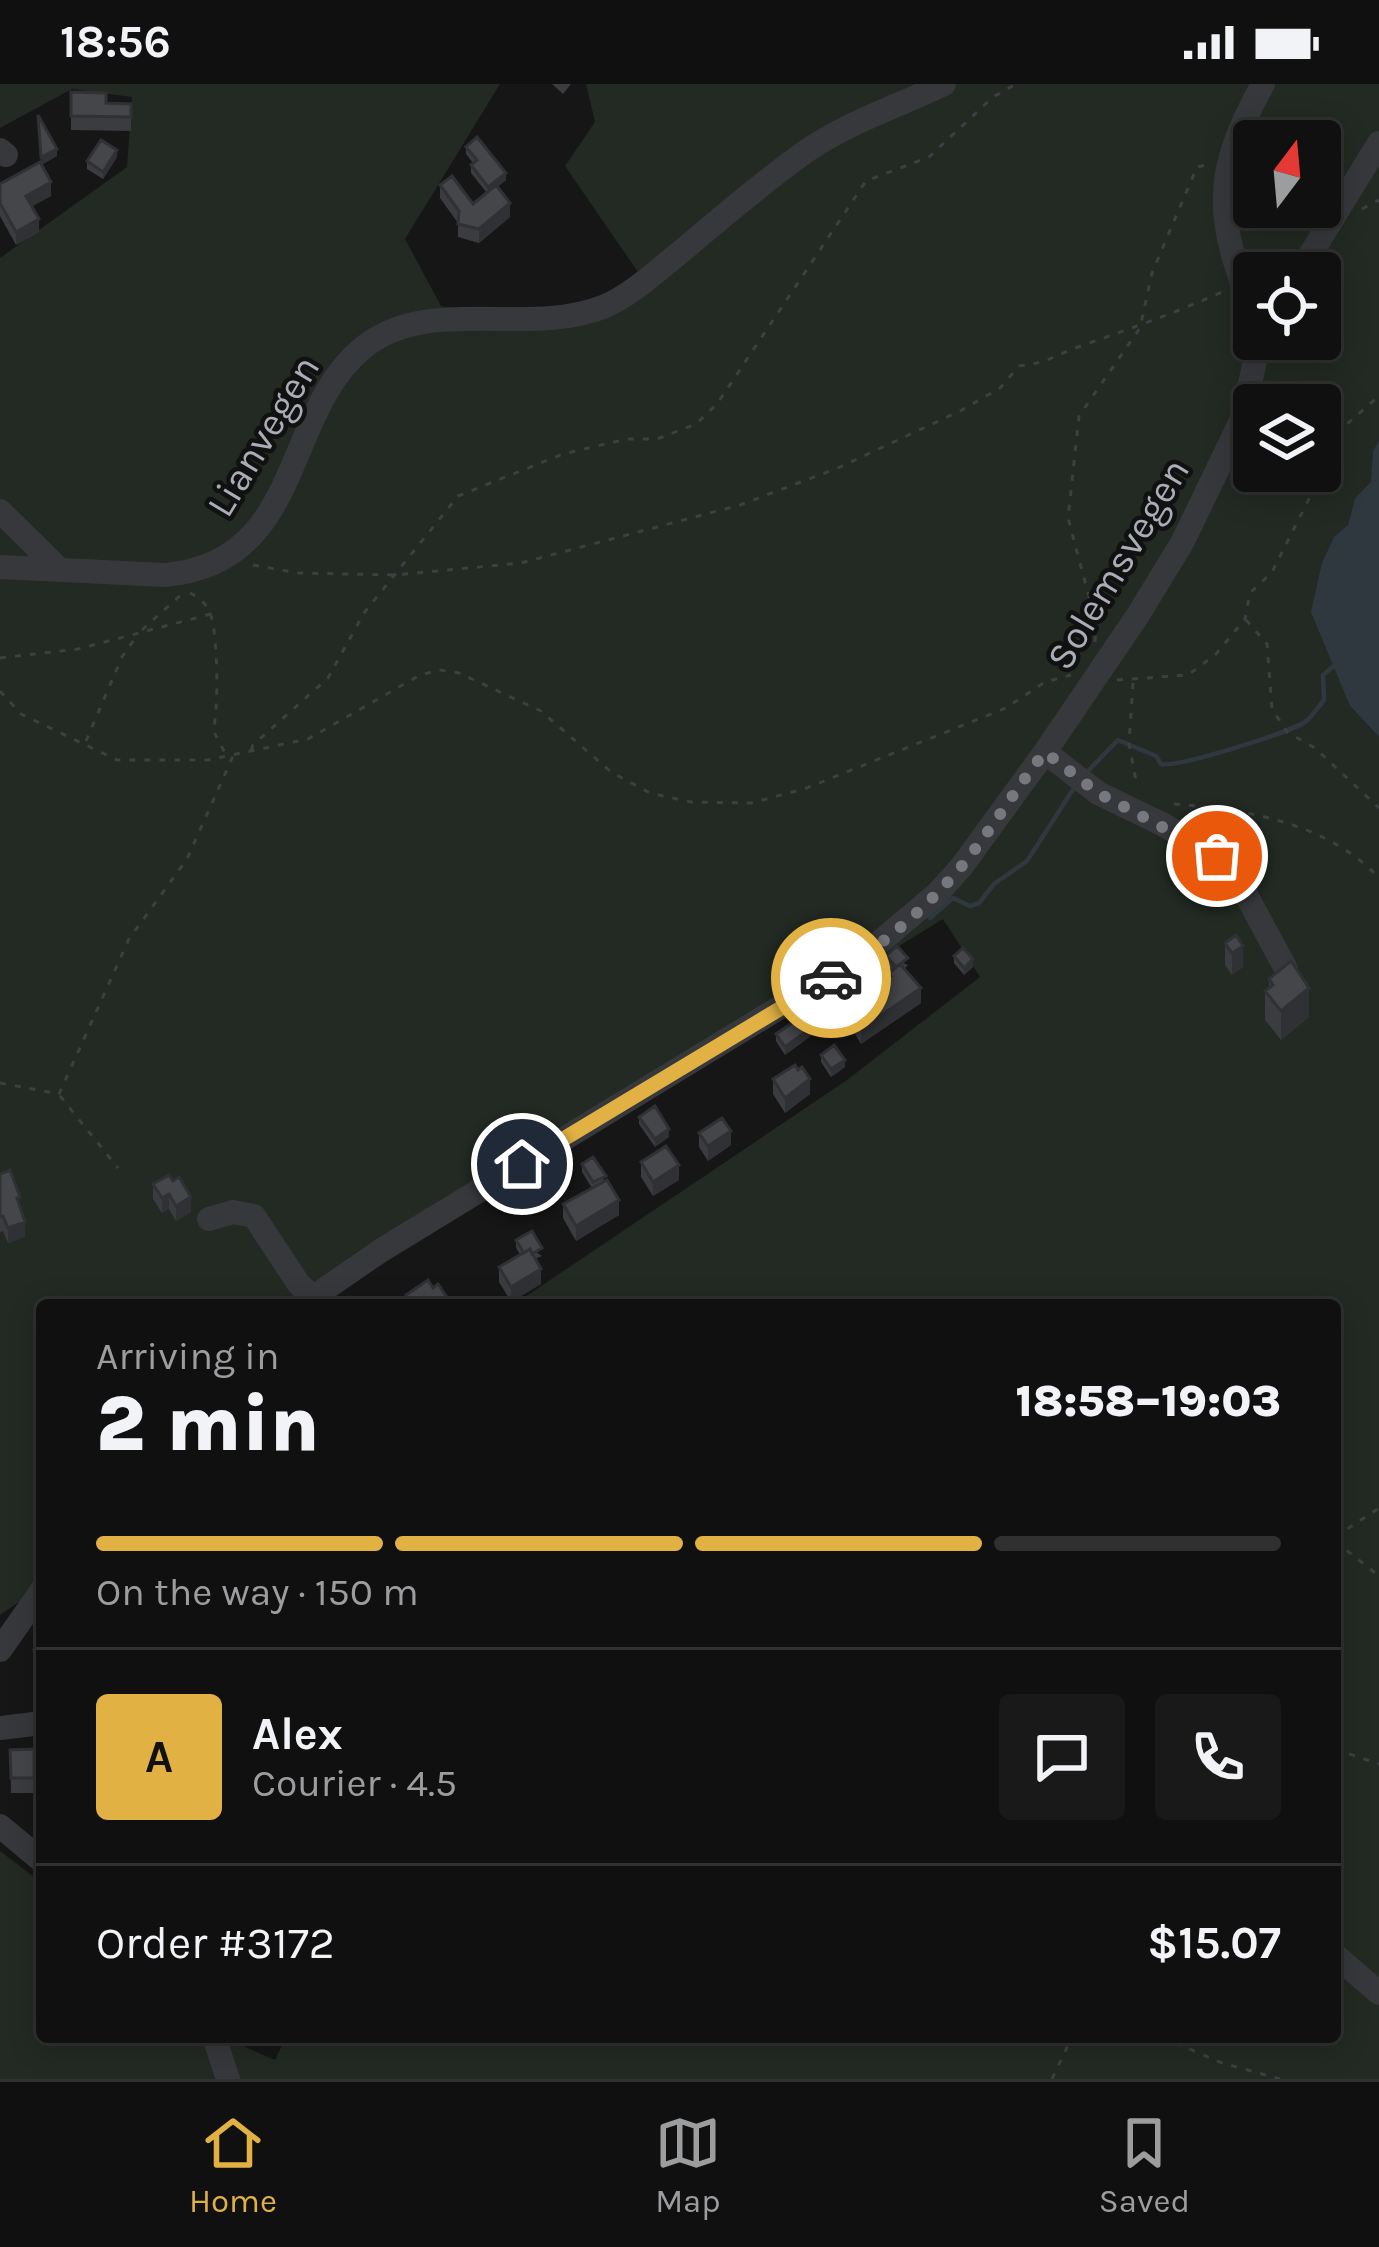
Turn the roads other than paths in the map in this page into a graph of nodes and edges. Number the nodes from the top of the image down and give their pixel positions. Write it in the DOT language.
graph roads {
  1 [pos="944,84"];
  2 [pos="1263,84"];
  3 [pos="1379,143"];
  4 [pos="1234,252"];
  5 [pos="1312,252"];
  6 [pos="1255,360"];
  7 [pos="0,511"];
  8 [pos="0,567"];
  9 [pos="59,568"];
  10 [pos="1045,752"];
  11 [pos="1286,970"];
  12 [pos="209,1219"];
  13 [pos="306,1299"];
  14 [pos="310,1299"];
  15 [pos="36,1598"];
  16 [pos="0,1650"];
  17 [pos="36,1724"];
  18 [pos="0,1728"];
  19 [pos="0,1826"];
  20 [pos="36,1856"];
  21 [pos="1341,1960"];
  22 [pos="1379,1993"];
  23 [pos="216,2043"];
  24 [pos="228,2079"];
  1 -- 9 [label="street, Lianvegen"];
  2 -- 4 [label="street"];
  3 -- 5 [label="street"];
  6 -- 10 [label="street, Solemsvegen"];
  7 -- 9 [label="street"];
  8 -- 9 [label="street, Lianvegen"];
  10 -- 11 [label="street"];
  10 -- 14 [label="street, Solemsvegen"];
  12 -- 13 [label="street, Solemsvegen"];
  15 -- 16 [label="street"];
  17 -- 18 [label="street"];
  19 -- 20 [label="street"];
  21 -- 22 [label="street"];
  23 -- 24 [label="street"];
}
